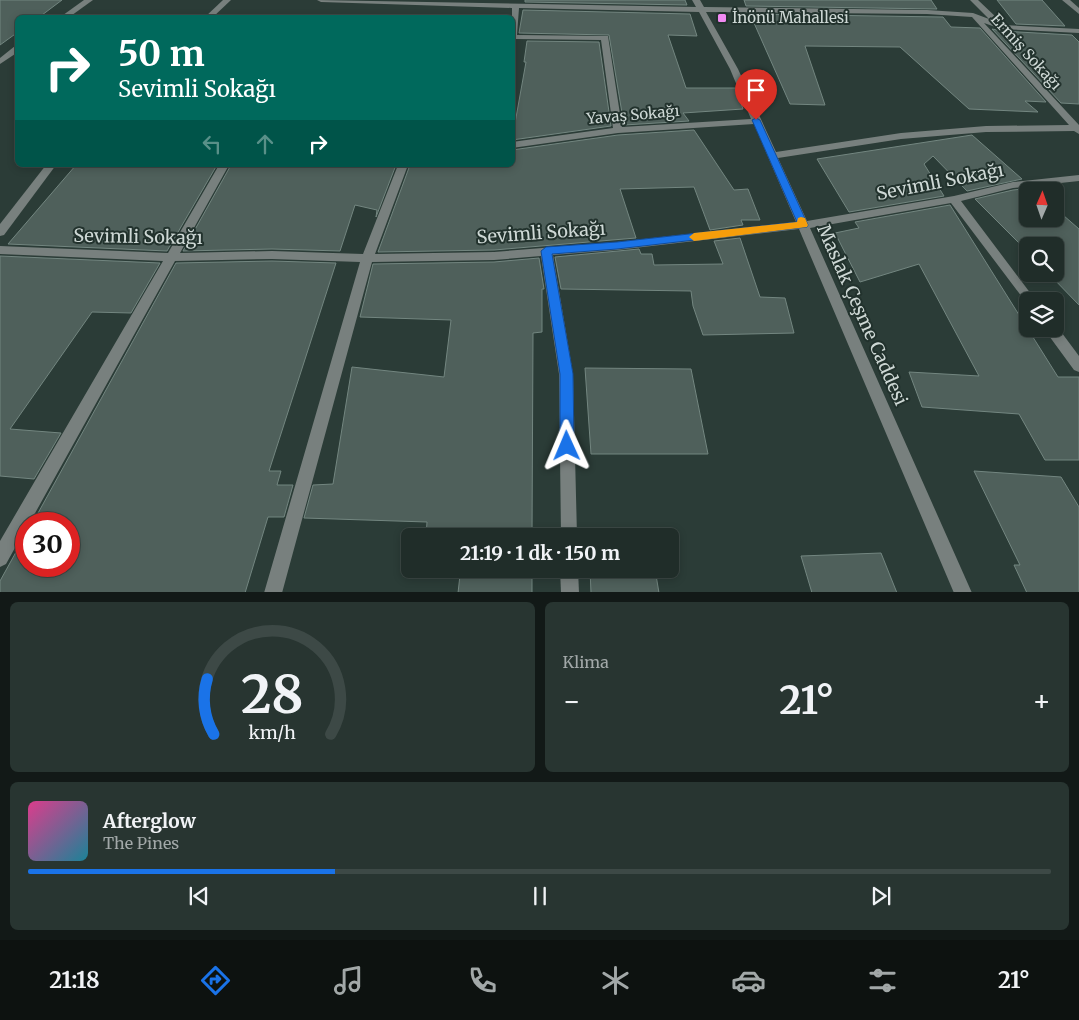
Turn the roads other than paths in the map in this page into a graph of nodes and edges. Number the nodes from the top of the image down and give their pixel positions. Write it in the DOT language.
graph roads {
  1 [pos="89,0"];
  2 [pos="227,0"];
  3 [pos="321,0"];
  4 [pos="974,0"];
  5 [pos="1066,0"];
  6 [pos="499,2"];
  7 [pos="698,5"];
  8 [pos="516,6"];
  9 [pos="1079,12"];
  10 [pos="66,15"];
  11 [pos="210,15"];
  12 [pos="973,15"];
  13 [pos="515,17"];
  14 [pos="1001,27"];
  15 [pos="1079,31"];
  16 [pos="515,38"];
  17 [pos="15,50"];
  18 [pos="0,62"];
  19 [pos="756,120"];
  20 [pos="1078,129"];
  21 [pos="618,130"];
  22 [pos="515,145"];
  23 [pos="772,156"];
  24 [pos="50,167"];
  25 [pos="223,167"];
  26 [pos="402,167"];
  27 [pos="1079,178"];
  28 [pos="954,199"];
  29 [pos="803,225"];
  30 [pos="0,232"];
  31 [pos="0,250"];
  32 [pos="546,251"];
  33 [pos="172,257"];
  34 [pos="367,258"];
  35 [pos="1023,292"];
  36 [pos="1057,337"];
  37 [pos="1079,366"];
  38 [pos="569,528"];
  39 [pos="0,558"];
  40 [pos="569,578"];
  41 [pos="273,592"];
  42 [pos="570,592"];
  43 [pos="963,592"];
  1 -- 10 [label="street"];
  2 -- 11 [label="street"];
  3 -- 6 [label="street"];
  4 -- 14 [label="street"];
  5 -- 9 [label="street"];
  6 -- 8 [label="street"];
  7 -- 8 [label="street"];
  7 -- 12 [label="street"];
  7 -- 19 [label="street, Maslak Çeşme Caddesi"];
  8 -- 13 [label="street"];
  12 -- 14 [label="street"];
  12 -- 20 [label="street, Ermiş Sokağı"];
  14 -- 15 [label="street"];
  16 -- 21 [label="street"];
  17 -- 18 [label="street"];
  19 -- 21 [label="street, Yavaş Sokağı"];
  19 -- 23 [label="street, Maslak Çeşme Caddesi"];
  20 -- 23 [label="street"];
  21 -- 22 [label="street, Yavaş Sokağı"];
  23 -- 29 [label="street, Maslak Çeşme Caddesi"];
  24 -- 30 [label="street"];
  25 -- 33 [label="street"];
  26 -- 34 [label="street"];
  27 -- 28 [label="street, Sevimli Sokağı"];
  28 -- 29 [label="street, Sevimli Sokağı"];
  28 -- 35 [label="street"];
  29 -- 32 [label="street, Sevimli Sokağı"];
  29 -- 43 [label="street, Maslak Çeşme Caddesi"];
  31 -- 33 [label="street, Sevimli Sokağı"];
  32 -- 34 [label="street, Sevimli Sokağı"];
  32 -- 38 [label="street"];
  33 -- 34 [label="street, Sevimli Sokağı"];
  33 -- 39 [label="street"];
  34 -- 41 [label="street"];
  36 -- 37 [label="street"];
  40 -- 42 [label="street"];
}
